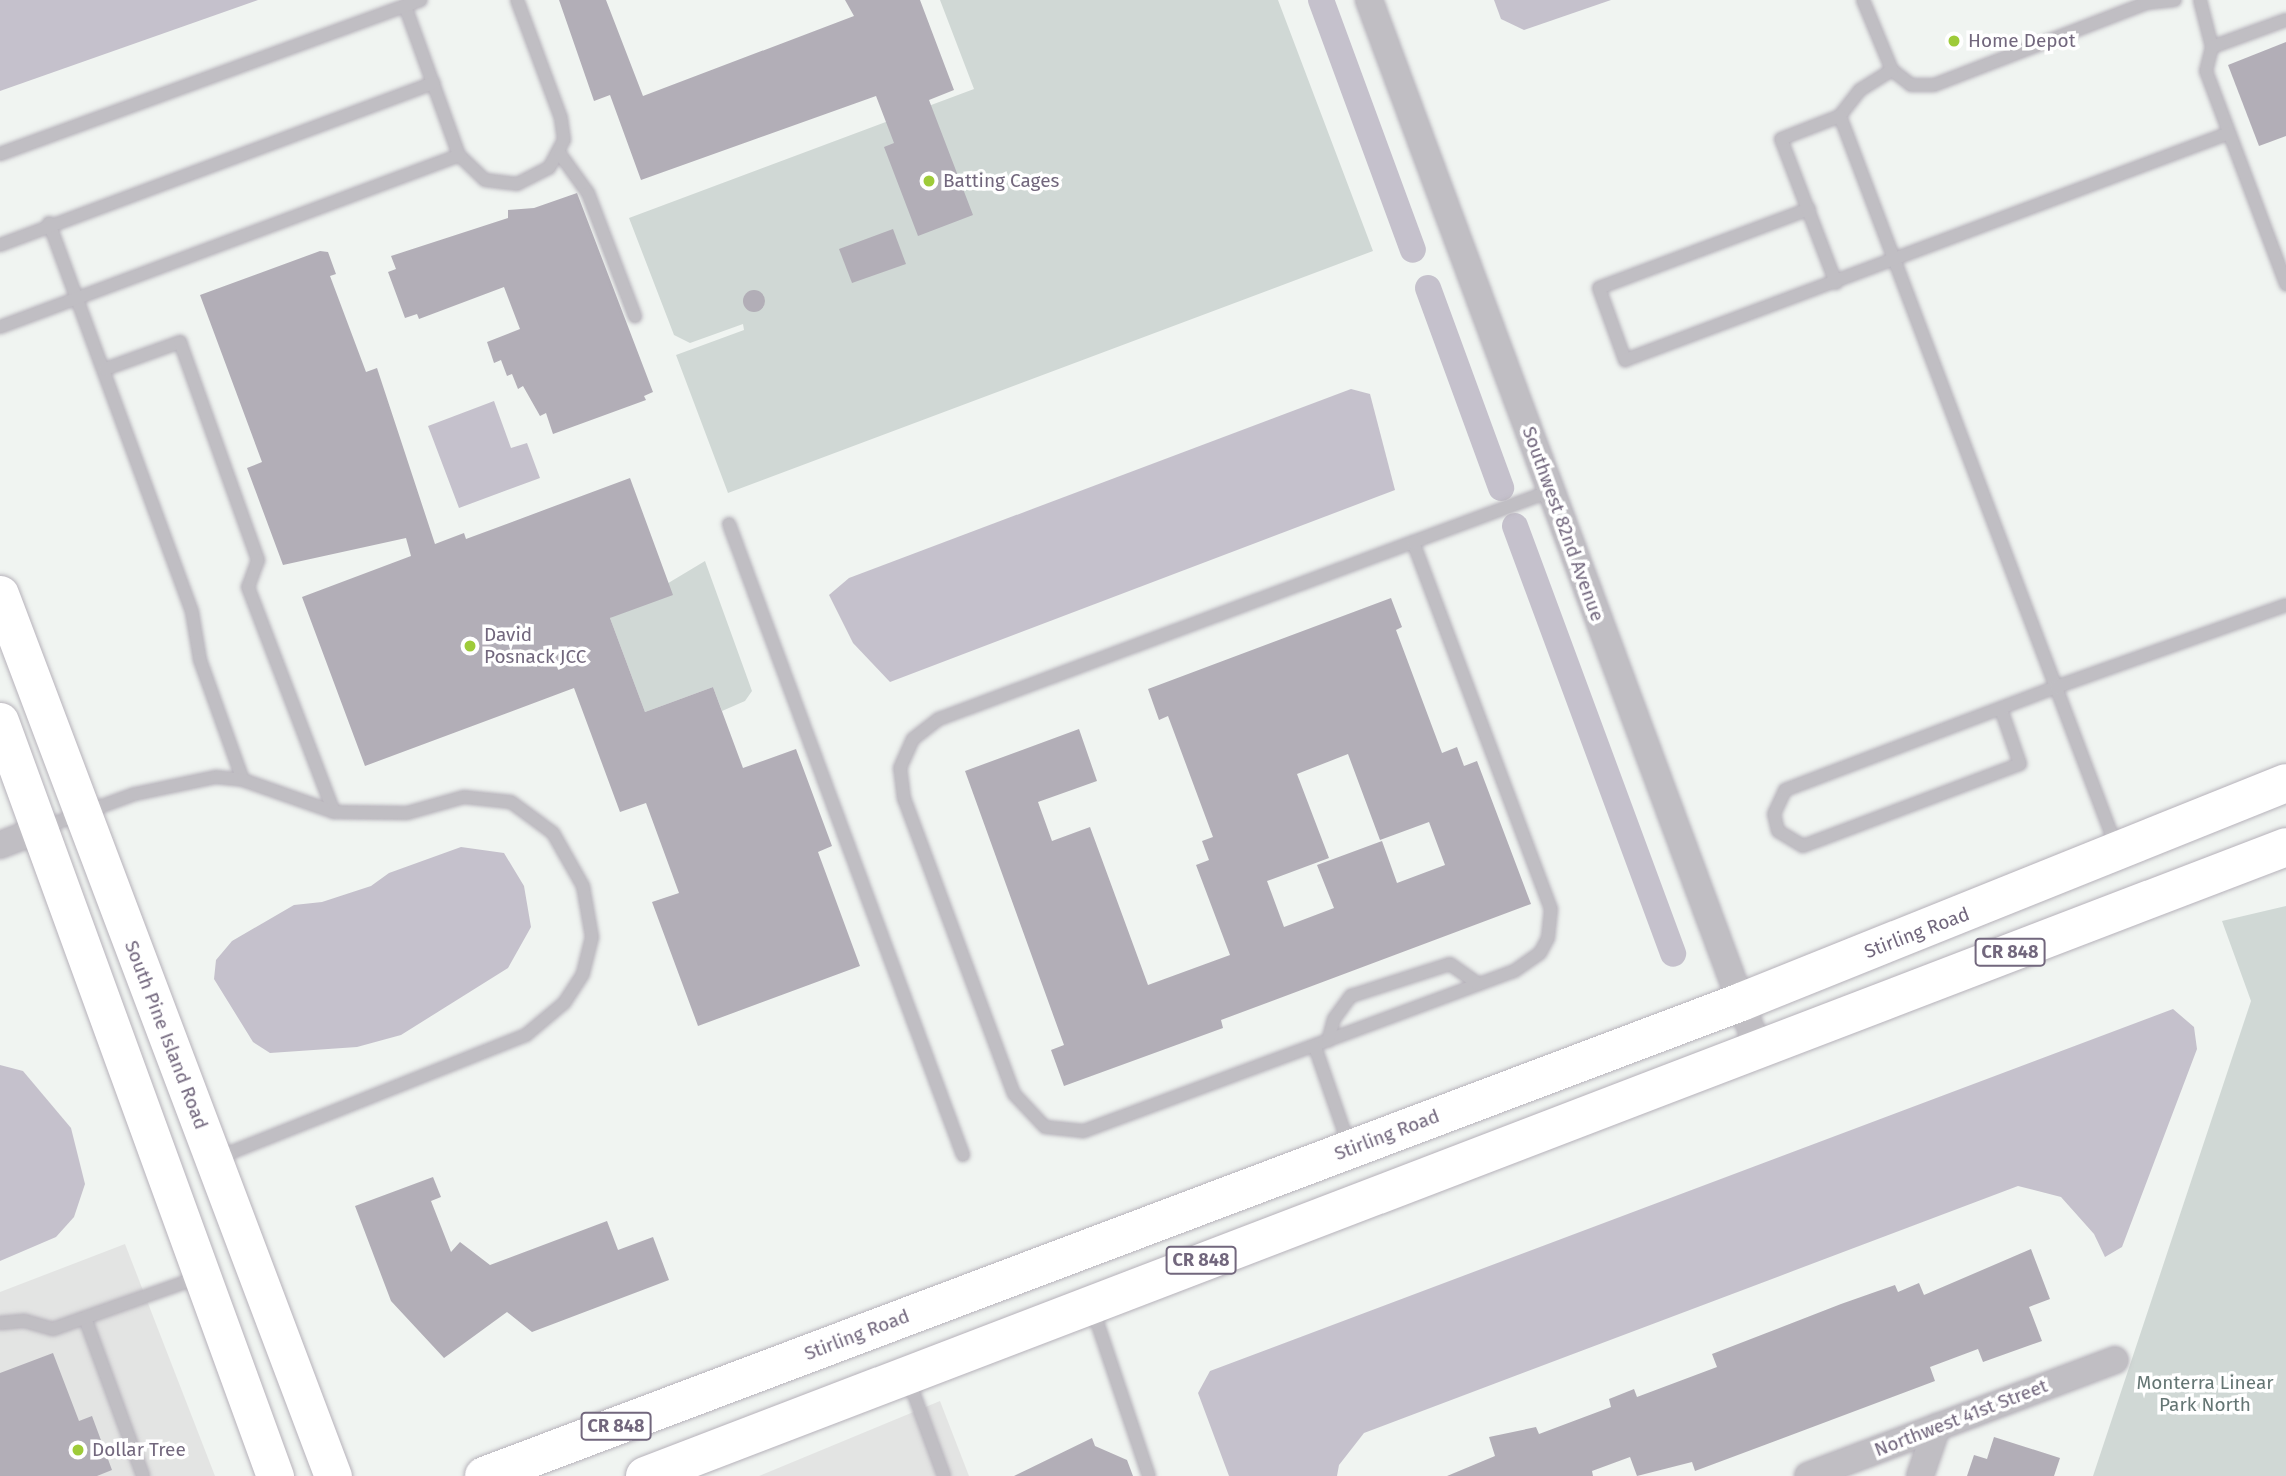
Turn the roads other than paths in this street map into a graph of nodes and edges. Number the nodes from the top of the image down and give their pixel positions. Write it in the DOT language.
graph roads {
  1 [pos="421,0"];
  2 [pos="517,0"];
  3 [pos="1368,0"];
  4 [pos="1863,0"];
  5 [pos="2175,0"];
  6 [pos="2200,0"];
  7 [pos="405,6"];
  8 [pos="2286,20"];
  9 [pos="2212,47"];
  10 [pos="1892,71"];
  11 [pos="434,83"];
  12 [pos="1840,116"];
  13 [pos="2229,133"];
  14 [pos="560,154"];
  15 [pos="0,155"];
  16 [pos="459,155"];
  17 [pos="1809,209"];
  18 [pos="49,223"];
  19 [pos="0,245"];
  20 [pos="1894,262"];
  21 [pos="1836,284"];
  22 [pos="2286,284"];
  23 [pos="79,297"];
  24 [pos="635,316"];
  25 [pos="0,327"];
  26 [pos="105,369"];
  27 [pos="1550,491"];
  28 [pos="729,524"];
  29 [pos="1413,542"];
  30 [pos="0,594"];
  31 [pos="2286,605"];
  32 [pos="2056,688"];
  33 [pos="2001,709"];
  34 [pos="0,721"];
  35 [pos="243,780"];
  36 [pos="2286,783"];
  37 [pos="334,812"];
  38 [pos="83,814"];
  39 [pos="41,829"];
  40 [pos="0,845"];
  41 [pos="2286,847"];
  42 [pos="2119,852"];
  43 [pos="1479,984"];
  44 [pos="1741,1002"];
  45 [pos="1328,1041"];
  46 [pos="1315,1047"];
  47 [pos="1758,1048"];
  48 [pos="1350,1149"];
  49 [pos="963,1155"];
  50 [pos="213,1160"];
  51 [pos="1071,1254"];
  52 [pos="200,1277"];
  53 [pos="1090,1303"];
  54 [pos="85,1318"];
  55 [pos="0,1323"];
  56 [pos="2115,1360"];
  57 [pos="906,1374"];
  58 [pos="1937,1427"];
  59 [pos="143,1476"];
  60 [pos="275,1476"];
  61 [pos="332,1476"];
  62 [pos="484,1476"];
  63 [pos="645,1476"];
  64 [pos="944,1476"];
  65 [pos="1149,1476"];
  66 [pos="1808,1476"];
  67 [pos="1920,1476"];
  1 -- 7 [label="lane"];
  2 -- 14 [label="lane"];
  3 -- 27 [label="street, Southwest 82nd Avenue"];
  4 -- 10 [label="lane"];
  5 -- 10 [label="lane"];
  6 -- 9 [label="lane"];
  7 -- 11 [label="lane"];
  7 -- 15 [label="lane"];
  8 -- 9 [label="lane"];
  9 -- 13 [label="lane"];
  10 -- 12 [label="lane"];
  11 -- 16 [label="lane"];
  11 -- 18 [label="lane"];
  12 -- 17 [label="lane"];
  12 -- 20 [label="lane"];
  13 -- 20 [label="lane"];
  13 -- 22 [label="lane"];
  14 -- 16 [label="lane"];
  14 -- 24 [label="lane"];
  16 -- 23 [label="lane"];
  17 -- 21 [label="lane"];
  17 -- 21 [label="lane"];
  18 -- 19 [label="lane"];
  18 -- 23 [label="lane"];
  20 -- 21 [label="lane"];
  20 -- 32 [label="lane"];
  23 -- 25 [label="lane"];
  23 -- 26 [label="lane"];
  26 -- 35 [label="lane"];
  26 -- 37 [label="lane"];
  27 -- 29 [label="lane"];
  27 -- 44 [label="street, Southwest 82nd Avenue"];
  28 -- 49 [label="lane"];
  29 -- 43 [label="lane"];
  29 -- 46 [label="lane"];
  30 -- 38 [label="main road, South Pine Island Road"];
  31 -- 32 [label="lane"];
  32 -- 33 [label="lane"];
  32 -- 42 [label="lane"];
  33 -- 33 [label="lane"];
  34 -- 39 [label="main road"];
  35 -- 37 [label="lane"];
  35 -- 38 [label="lane"];
  36 -- 42 [label="main road, Stirling Road / CR 848"];
  37 -- 50 [label="lane"];
  38 -- 39 [label="lane"];
  38 -- 50 [label="main road, South Pine Island Road"];
  39 -- 40 [label="street"];
  39 -- 52 [label="main road"];
  41 -- 47 [label="main road, CR 848"];
  42 -- 44 [label="main road, Stirling Road / CR 848"];
  43 -- 45 [label="lane"];
  43 -- 45 [label="lane"];
  44 -- 47 [label="street, Southwest 82nd Avenue"];
  44 -- 48 [label="main road, Stirling Road / CR 848"];
  45 -- 46 [label="lane"];
  46 -- 48 [label="lane"];
  47 -- 53 [label="main road, CR 848"];
  48 -- 51 [label="main road, Stirling Road / CR 848"];
  50 -- 61 [label="main road, South Pine Island Road"];
  51 -- 53 [label="main road"];
  51 -- 62 [label="main road, Stirling Road / CR 848"];
  52 -- 54 [label="lane"];
  52 -- 60 [label="main road"];
  53 -- 57 [label="main road, CR 848"];
  53 -- 65 [label="lane"];
  54 -- 55 [label="lane"];
  54 -- 59 [label="lane"];
  56 -- 58 [label="street, Northwest 41st Street"];
  57 -- 63 [label="main road, CR 848"];
  57 -- 64 [label="lane"];
  58 -- 66 [label="street, Northwest 41st Street"];
  58 -- 67 [label="street"];
}
